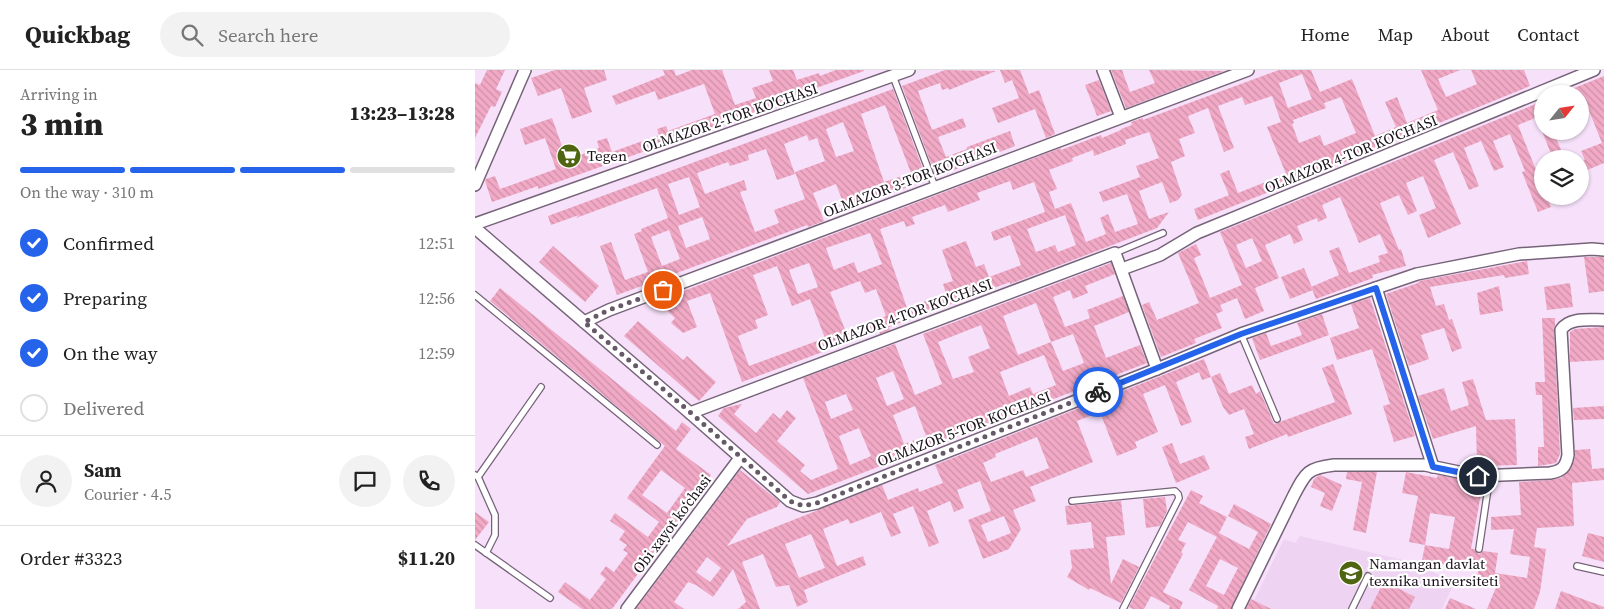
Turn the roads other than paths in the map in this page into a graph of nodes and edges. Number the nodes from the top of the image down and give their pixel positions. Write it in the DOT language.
graph roads {
  1 [pos="525,70"];
  2 [pos="909,70"];
  3 [pos="1103,70"];
  4 [pos="1248,70"];
  5 [pos="1594,70"];
  6 [pos="893,76"];
  7 [pos="1121,117"];
  8 [pos="475,185"];
  9 [pos="935,187"];
  10 [pos="475,224"];
  11 [pos="475,228"];
  12 [pos="1163,233"];
  13 [pos="1604,250"];
  14 [pos="1115,253"];
  15 [pos="1121,269"];
  16 [pos="1376,288"];
  17 [pos="475,295"];
  18 [pos="1604,320"];
  19 [pos="584,322"];
  20 [pos="1241,334"];
  21 [pos="1157,369"];
  22 [pos="541,388"];
  23 [pos="690,412"];
  24 [pos="1277,419"];
  25 [pos="657,445"];
  26 [pos="740,458"];
  27 [pos="1433,467"];
  28 [pos="1490,475"];
  29 [pos="477,476"];
  30 [pos="1072,501"];
  31 [pos="475,545"];
  32 [pos="1479,549"];
  33 [pos="486,553"];
  34 [pos="1577,566"];
  35 [pos="1604,572"];
  36 [pos="1368,576"];
  37 [pos="550,598"];
  38 [pos="627,609"];
  39 [pos="1123,609"];
  40 [pos="1238,609"];
  41 [pos="1351,609"];
  1 -- 8 [label="street"];
  2 -- 6 [label="street, OLMAZOR 2-TOR KO'CHASI"];
  3 -- 7 [label="street"];
  4 -- 7 [label="street, OLMAZOR 3-TOR KO'CHASI"];
  5 -- 15 [label="street, OLMAZOR 4-TOR KO'CHASI"];
  6 -- 9 [label="lane"];
  6 -- 10 [label="street, OLMAZOR 2-TOR KO'CHASI"];
  7 -- 9 [label="street, OLMAZOR 3-TOR KO'CHASI"];
  9 -- 19 [label="street, OLMAZOR 3-TOR KO'CHASI"];
  11 -- 19 [label="street, OLMAZOR 5-TOR KO'CHASI"];
  12 -- 14 [label="lane"];
  13 -- 16 [label="street, OLMAZOR 5-TOR KO'CHASI"];
  14 -- 15 [label="street"];
  14 -- 23 [label="street, OLMAZOR 4-TOR KO'CHASI"];
  15 -- 21 [label="street"];
  16 -- 20 [label="street, OLMAZOR 5-TOR KO'CHASI"];
  16 -- 27 [label="street"];
  17 -- 25 [label="lane"];
  18 -- 28 [label="street"];
  19 -- 23 [label="street, OLMAZOR 5-TOR KO'CHASI"];
  20 -- 21 [label="street, OLMAZOR 5-TOR KO'CHASI"];
  20 -- 24 [label="lane"];
  21 -- 26 [label="street, OLMAZOR 5-TOR KO'CHASI"];
  22 -- 29 [label="lane"];
  23 -- 26 [label="street, OLMAZOR 5-TOR KO'CHASI"];
  26 -- 38 [label="street, Obi xayot koʻchasi"];
  27 -- 28 [label="street"];
  27 -- 40 [label="street"];
  28 -- 32 [label="lane"];
  29 -- 33 [label="lane"];
  30 -- 39 [label="lane"];
  31 -- 33 [label="lane"];
  33 -- 37 [label="lane"];
  34 -- 35 [label="lane"];
  36 -- 41 [label="lane"];
}
